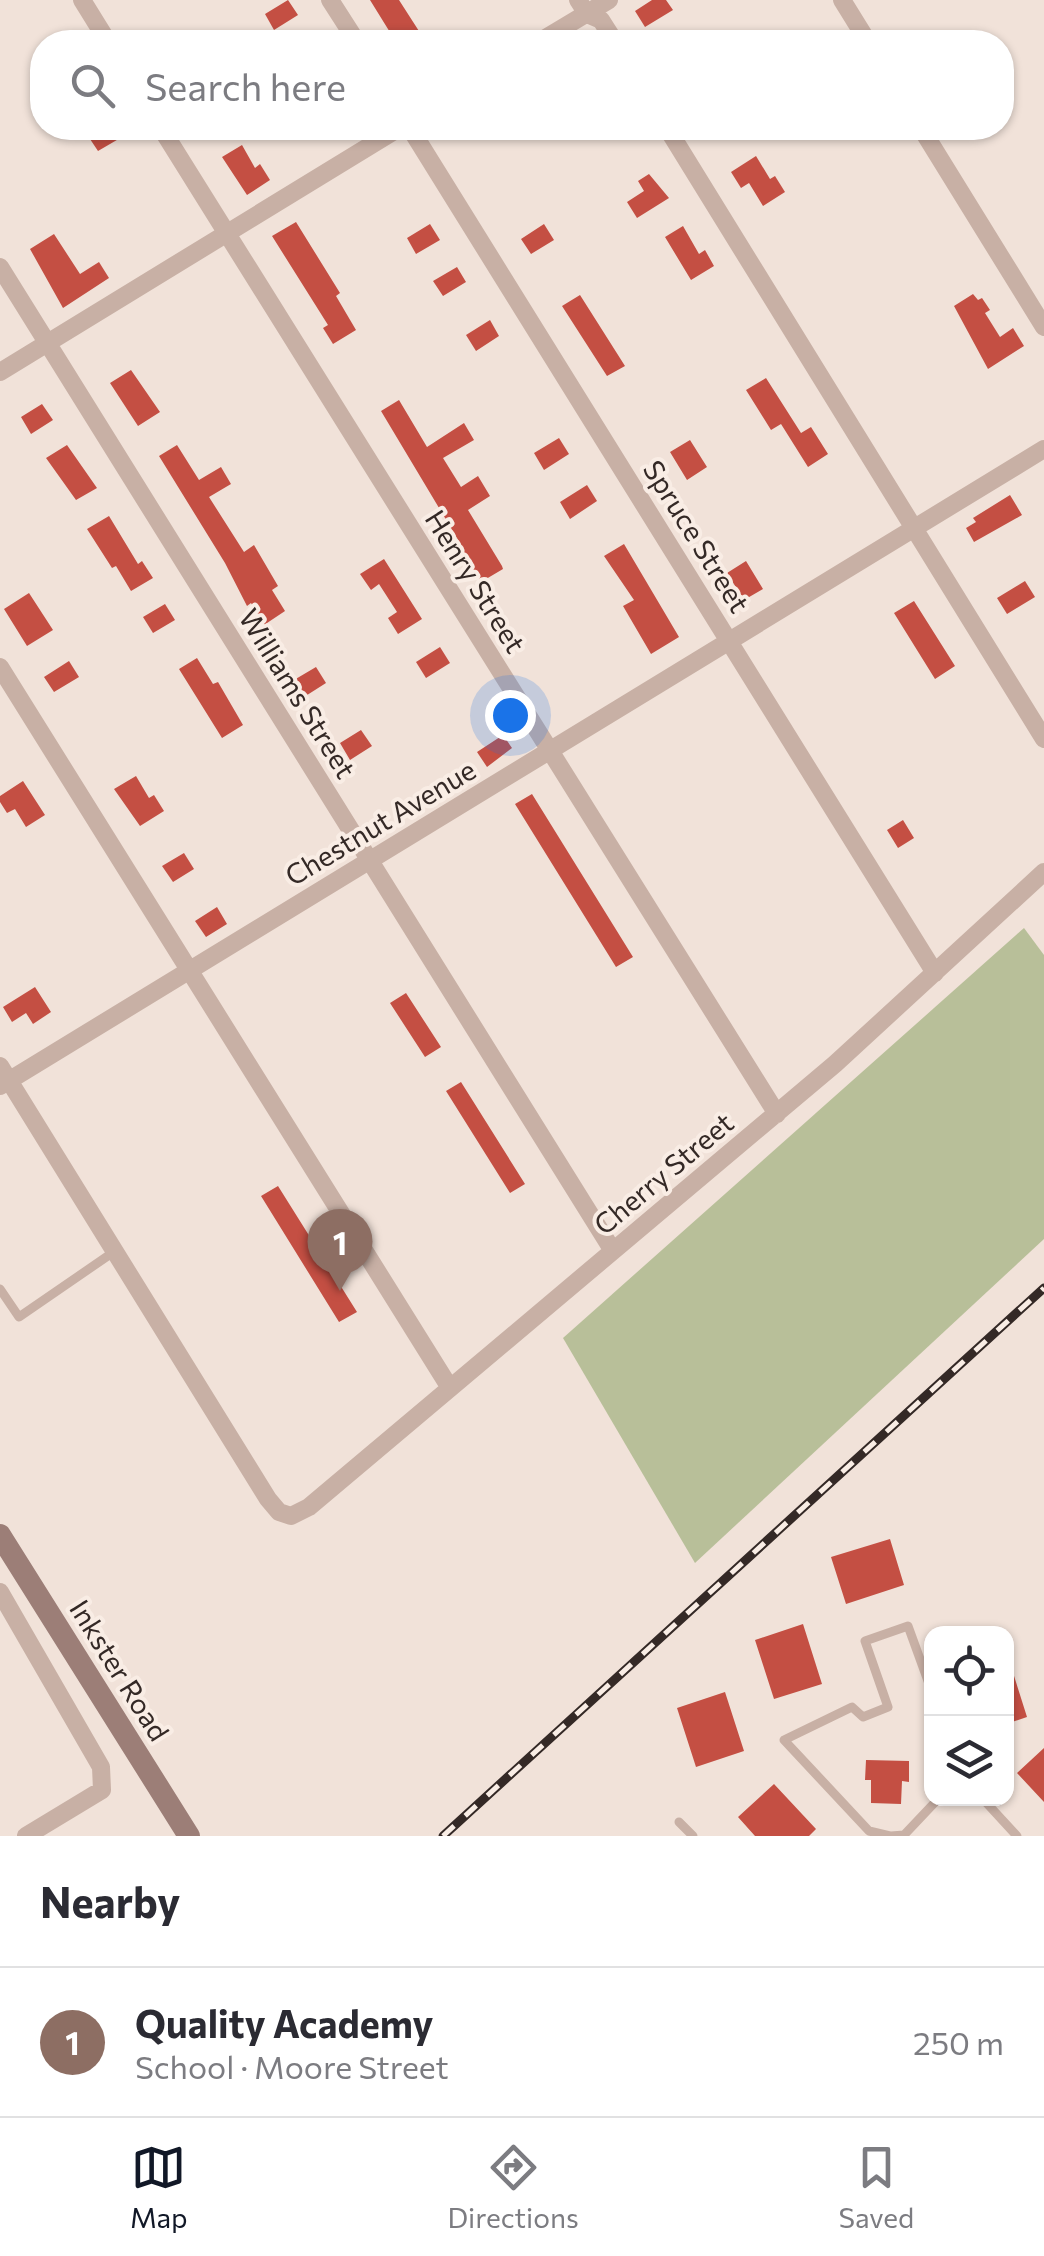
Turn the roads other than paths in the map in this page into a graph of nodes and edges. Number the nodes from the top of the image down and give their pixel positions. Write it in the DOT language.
graph roads {
  1 [pos="82,0"];
  2 [pos="330,0"];
  3 [pos="609,0"];
  4 [pos="842,0"];
  5 [pos="583,7"];
  6 [pos="101,30"];
  7 [pos="349,30"];
  8 [pos="554,30"];
  9 [pos="607,30"];
  10 [pos="861,30"];
  11 [pos="169,140"];
  12 [pos="379,140"];
  13 [pos="417,140"];
  14 [pos="674,140"];
  15 [pos="928,140"];
  16 [pos="227,233"];
  17 [pos="0,267"];
  18 [pos="1044,326"];
  19 [pos="48,342"];
  20 [pos="0,372"];
  21 [pos="1044,449"];
  22 [pos="914,528"];
  23 [pos="730,641"];
  24 [pos="0,667"];
  25 [pos="1044,739"];
  26 [pos="550,751"];
  27 [pos="370,860"];
  28 [pos="1044,872"];
  29 [pos="190,971"];
  30 [pos="934,974"];
  31 [pos="3,1078"];
  32 [pos="777,1114"];
  33 [pos="115,1251"];
  34 [pos="613,1251"];
  35 [pos="0,1289"];
  36 [pos="450,1388"];
  37 [pos="0,1536"];
  38 [pos="8,1565"];
  39 [pos="0,1592"];
  40 [pos="924,1670"];
  41 [pos="931,1806"];
  42 [pos="989,1806"];
  43 [pos="679,1822"];
  44 [pos="26,1836"];
  45 [pos="189,1836"];
  46 [pos="694,1836"];
  47 [pos="890,1836"];
  48 [pos="1017,1836"];
  1 -- 6 [label="street"];
  2 -- 7 [label="street"];
  3 -- 5 [label="street"];
  4 -- 10 [label="street"];
  5 -- 8 [label="street"];
  5 -- 9 [label="street"];
  11 -- 16 [label="street, Henry Street"];
  12 -- 16 [label="street"];
  13 -- 23 [label="street, Spruce Street"];
  14 -- 22 [label="street"];
  15 -- 18 [label="street"];
  16 -- 19 [label="street"];
  16 -- 26 [label="street, Henry Street"];
  17 -- 19 [label="street, Williams Street"];
  19 -- 20 [label="street"];
  19 -- 27 [label="street, Williams Street"];
  21 -- 22 [label="street, Chestnut Avenue"];
  22 -- 23 [label="street, Chestnut Avenue"];
  22 -- 25 [label="street"];
  23 -- 26 [label="street, Chestnut Avenue"];
  23 -- 30 [label="street, Spruce Street"];
  24 -- 29 [label="street"];
  26 -- 27 [label="street, Chestnut Avenue"];
  26 -- 32 [label="street, Henry Street"];
  27 -- 29 [label="street, Chestnut Avenue"];
  27 -- 34 [label="street, Williams Street"];
  28 -- 30 [label="street, Cherry Street"];
  29 -- 31 [label="street, Chestnut Avenue"];
  29 -- 36 [label="street"];
  30 -- 32 [label="street, Cherry Street"];
  31 -- 33 [label="street"];
  32 -- 34 [label="street, Cherry Street"];
  33 -- 35 [label="lane"];
  33 -- 36 [label="street, Cherry Street"];
  34 -- 36 [label="street, Cherry Street"];
  37 -- 38 [label="main road, Inkster Road"];
  38 -- 45 [label="main road, Inkster Road"];
  39 -- 44 [label="street"];
  40 -- 47 [label="lane"];
  41 -- 47 [label="lane"];
  42 -- 48 [label="lane"];
  43 -- 46 [label="lane"];
}
